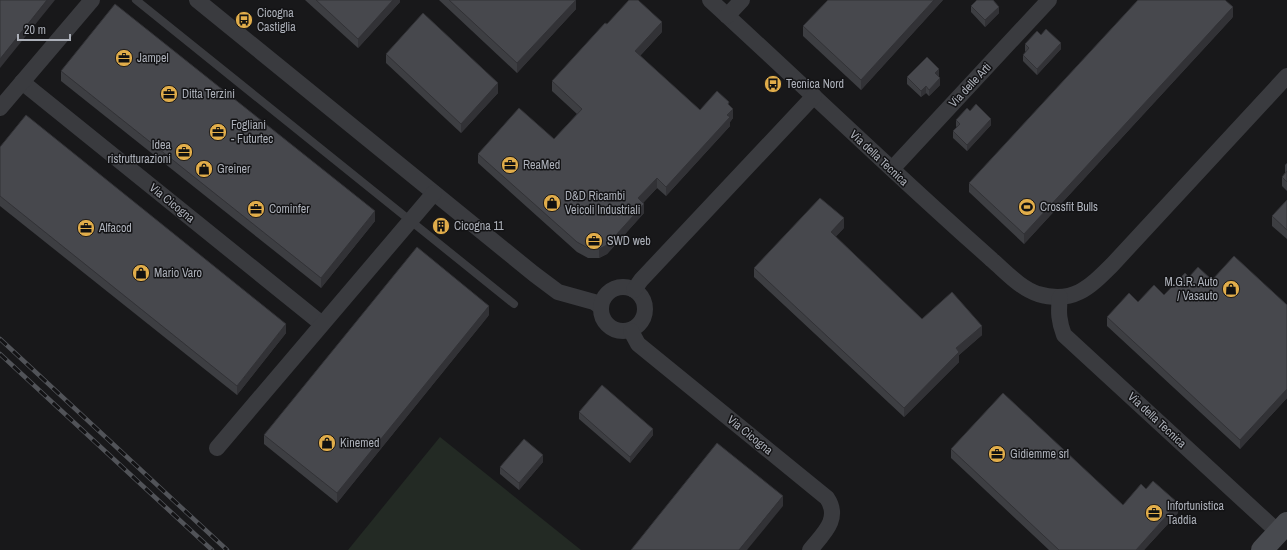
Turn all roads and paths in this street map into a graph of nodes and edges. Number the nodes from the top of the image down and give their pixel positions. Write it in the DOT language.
graph roads {
  1 [pos="92,0"];
  2 [pos="136,0"];
  3 [pos="197,0"];
  4 [pos="710,0"];
  5 [pos="742,0"];
  6 [pos="1049,0"];
  7 [pos="727,16"];
  8 [pos="1287,76"];
  9 [pos="22,82"];
  10 [pos="814,96"];
  11 [pos="0,108"];
  12 [pos="892,169"];
  13 [pos="434,192"];
  14 [pos="410,220"];
  15 [pos="634,290"];
  16 [pos="1060,297"];
  17 [pos="514,304"];
  18 [pos="601,307"];
  19 [pos="322,324"];
  20 [pos="631,330"];
  21 [pos="217,448"];
  22 [pos="1283,537"];
  23 [pos="810,550"];
  24 [pos="1262,550"];
  1 -- 9 [label="street"];
  2 -- 14 [label="lane"];
  3 -- 13 [label="street"];
  4 -- 7 [label="street, Via della Tecnica"];
  5 -- 7 [label="street"];
  6 -- 12 [label="street, Via delle Arti"];
  7 -- 10 [label="street, Via della Tecnica"];
  8 -- 16 [label="street, Via della Tecnica"];
  9 -- 11 [label="street"];
  9 -- 19 [label="street, Via Cicogna"];
  10 -- 12 [label="street, Via della Tecnica"];
  10 -- 15 [label="street"];
  12 -- 16 [label="street, Via della Tecnica"];
  13 -- 14 [label="street"];
  13 -- 18 [label="street"];
  14 -- 17 [label="lane"];
  14 -- 19 [label="street"];
  15 -- 18 [label="street"];
  15 -- 20 [label="street"];
  16 -- 22 [label="street, Via della Tecnica"];
  18 -- 20 [label="street"];
  19 -- 21 [label="street"];
  20 -- 23 [label="street, Via Cicogna"];
  22 -- 24 [label="street"];
}
